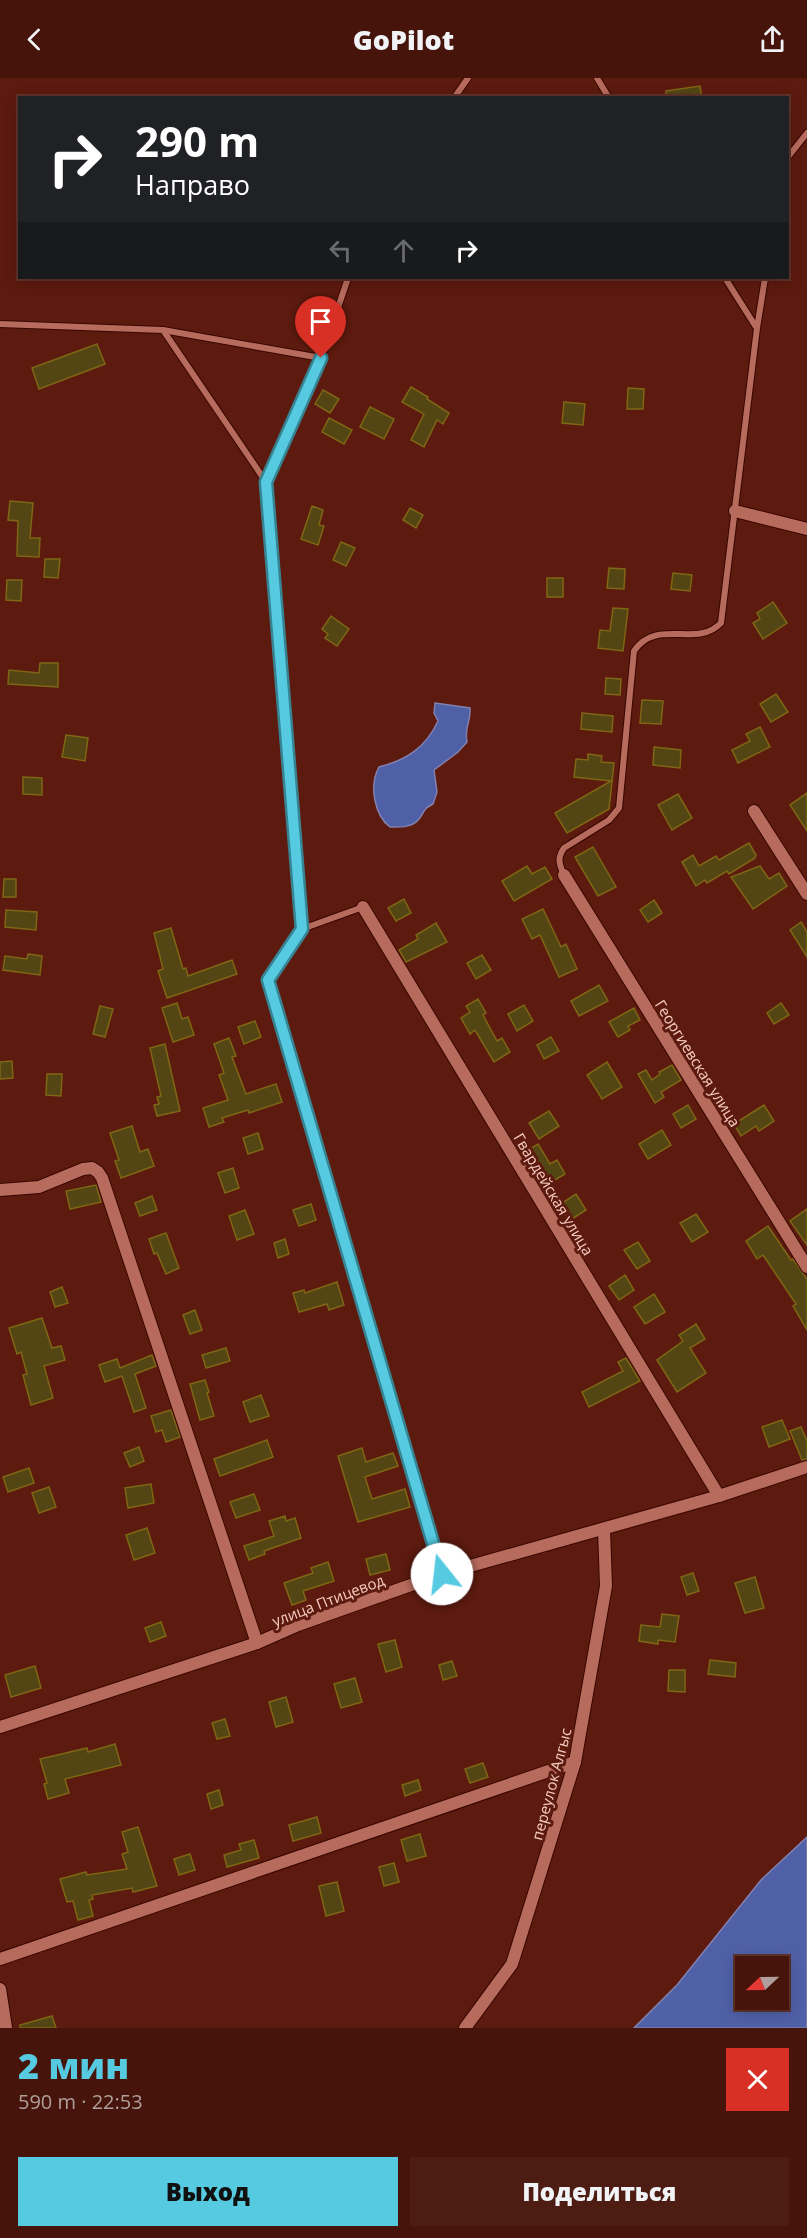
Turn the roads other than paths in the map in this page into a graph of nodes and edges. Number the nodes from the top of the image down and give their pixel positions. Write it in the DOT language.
graph roads {
  1 [pos="468,78"];
  2 [pos="597,78"];
  3 [pos="455,96"];
  4 [pos="608,96"];
  5 [pos="807,133"];
  6 [pos="789,157"];
  7 [pos="348,279"];
  8 [pos="725,279"];
  9 [pos="765,279"];
  10 [pos="0,324"];
  11 [pos="757,328"];
  12 [pos="164,330"];
  13 [pos="321,358"];
  14 [pos="266,482"];
  15 [pos="735,512"];
  16 [pos="807,529"];
  17 [pos="754,811"];
  18 [pos="564,875"];
  19 [pos="807,894"];
  20 [pos="363,907"];
  21 [pos="302,929"];
  22 [pos="0,1190"];
  23 [pos="807,1267"];
  24 [pos="807,1467"];
  25 [pos="719,1496"];
  26 [pos="604,1529"];
  27 [pos="442,1574"];
  28 [pos="257,1643"];
  29 [pos="0,1727"];
  30 [pos="575,1762"];
  31 [pos="0,1959"];
  32 [pos="0,1989"];
  33 [pos="6,2028"];
  34 [pos="465,2028"];
  1 -- 3 [label="lane"];
  2 -- 4 [label="lane"];
  5 -- 6 [label="lane"];
  7 -- 13 [label="lane"];
  8 -- 11 [label="lane"];
  9 -- 11 [label="lane"];
  10 -- 12 [label="lane"];
  11 -- 15 [label="lane"];
  12 -- 13 [label="lane"];
  12 -- 14 [label="lane"];
  13 -- 14 [label="lane"];
  14 -- 21 [label="lane"];
  15 -- 16 [label="street"];
  15 -- 18 [label="lane"];
  17 -- 19 [label="street"];
  18 -- 23 [label="street, Георгиевская улица"];
  20 -- 21 [label="lane"];
  20 -- 25 [label="street, Гвардейская улица"];
  21 -- 27 [label="lane"];
  22 -- 28 [label="street"];
  24 -- 25 [label="street, улица Птицевод"];
  25 -- 26 [label="street, улица Птицевод"];
  26 -- 27 [label="street, улица Птицевод"];
  26 -- 30 [label="street, переулок Алгыс"];
  27 -- 28 [label="street, улица Птицевод"];
  28 -- 29 [label="street, улица Птицевод"];
  30 -- 31 [label="street"];
  30 -- 34 [label="street, переулок Алгыс"];
  32 -- 33 [label="street"];
}
